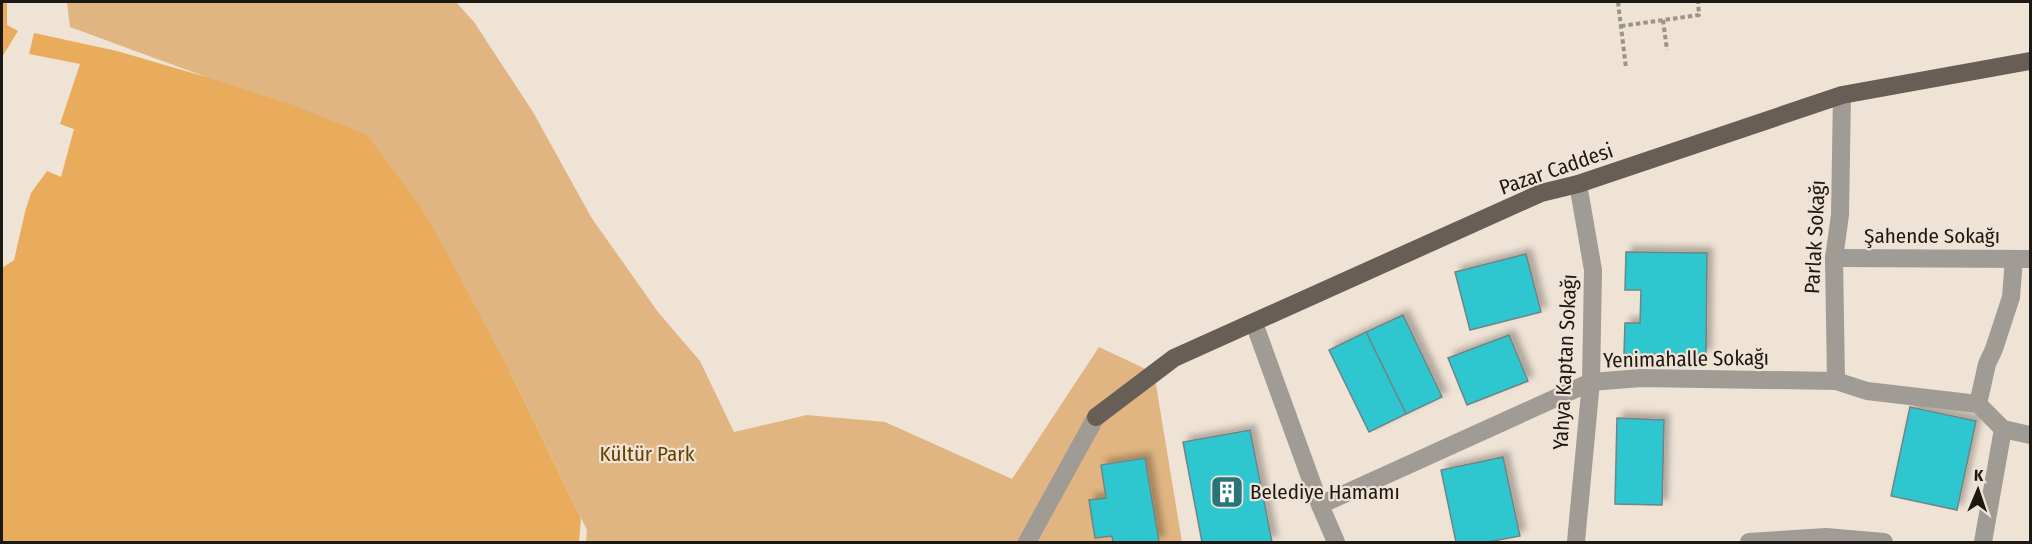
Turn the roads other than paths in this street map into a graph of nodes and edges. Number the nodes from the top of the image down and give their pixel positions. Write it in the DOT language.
graph roads {
  1 [pos="2031,61"];
  2 [pos="1842,95"];
  3 [pos="1578,184"];
  4 [pos="1834,258"];
  5 [pos="2022,259"];
  6 [pos="1254,323"];
  7 [pos="1836,381"];
  8 [pos="1591,382"];
  9 [pos="1978,404"];
  10 [pos="1096,417"];
  11 [pos="2003,429"];
  12 [pos="2031,435"];
  13 [pos="1320,505"];
  14 [pos="1027,543"];
  15 [pos="1336,543"];
  16 [pos="1576,543"];
  17 [pos="1749,543"];
  18 [pos="1884,543"];
  19 [pos="1983,543"];
  1 -- 2 [label="main road, Pazar Caddesi"];
  2 -- 3 [label="main road, Pazar Caddesi"];
  2 -- 4 [label="street, Parlak Sokağı"];
  3 -- 6 [label="main road, Pazar Caddesi"];
  3 -- 8 [label="street, Yahya Kaptan Sokağı"];
  4 -- 5 [label="street, Şahende Sokağı"];
  4 -- 7 [label="street, Parlak Sokağı"];
  5 -- 9 [label="street"];
  6 -- 10 [label="main road, Pazar Caddesi"];
  6 -- 13 [label="street"];
  7 -- 8 [label="street, Yenimahalle Sokağı"];
  7 -- 9 [label="street, Yenimahalle Sokağı"];
  8 -- 13 [label="street, Yenimahalle Sokağı"];
  8 -- 16 [label="street, Yahya Kaptan Sokağı"];
  9 -- 11 [label="street"];
  10 -- 14 [label="street"];
  11 -- 12 [label="street"];
  11 -- 19 [label="street"];
  13 -- 15 [label="street"];
  17 -- 18 [label="street"];
}
